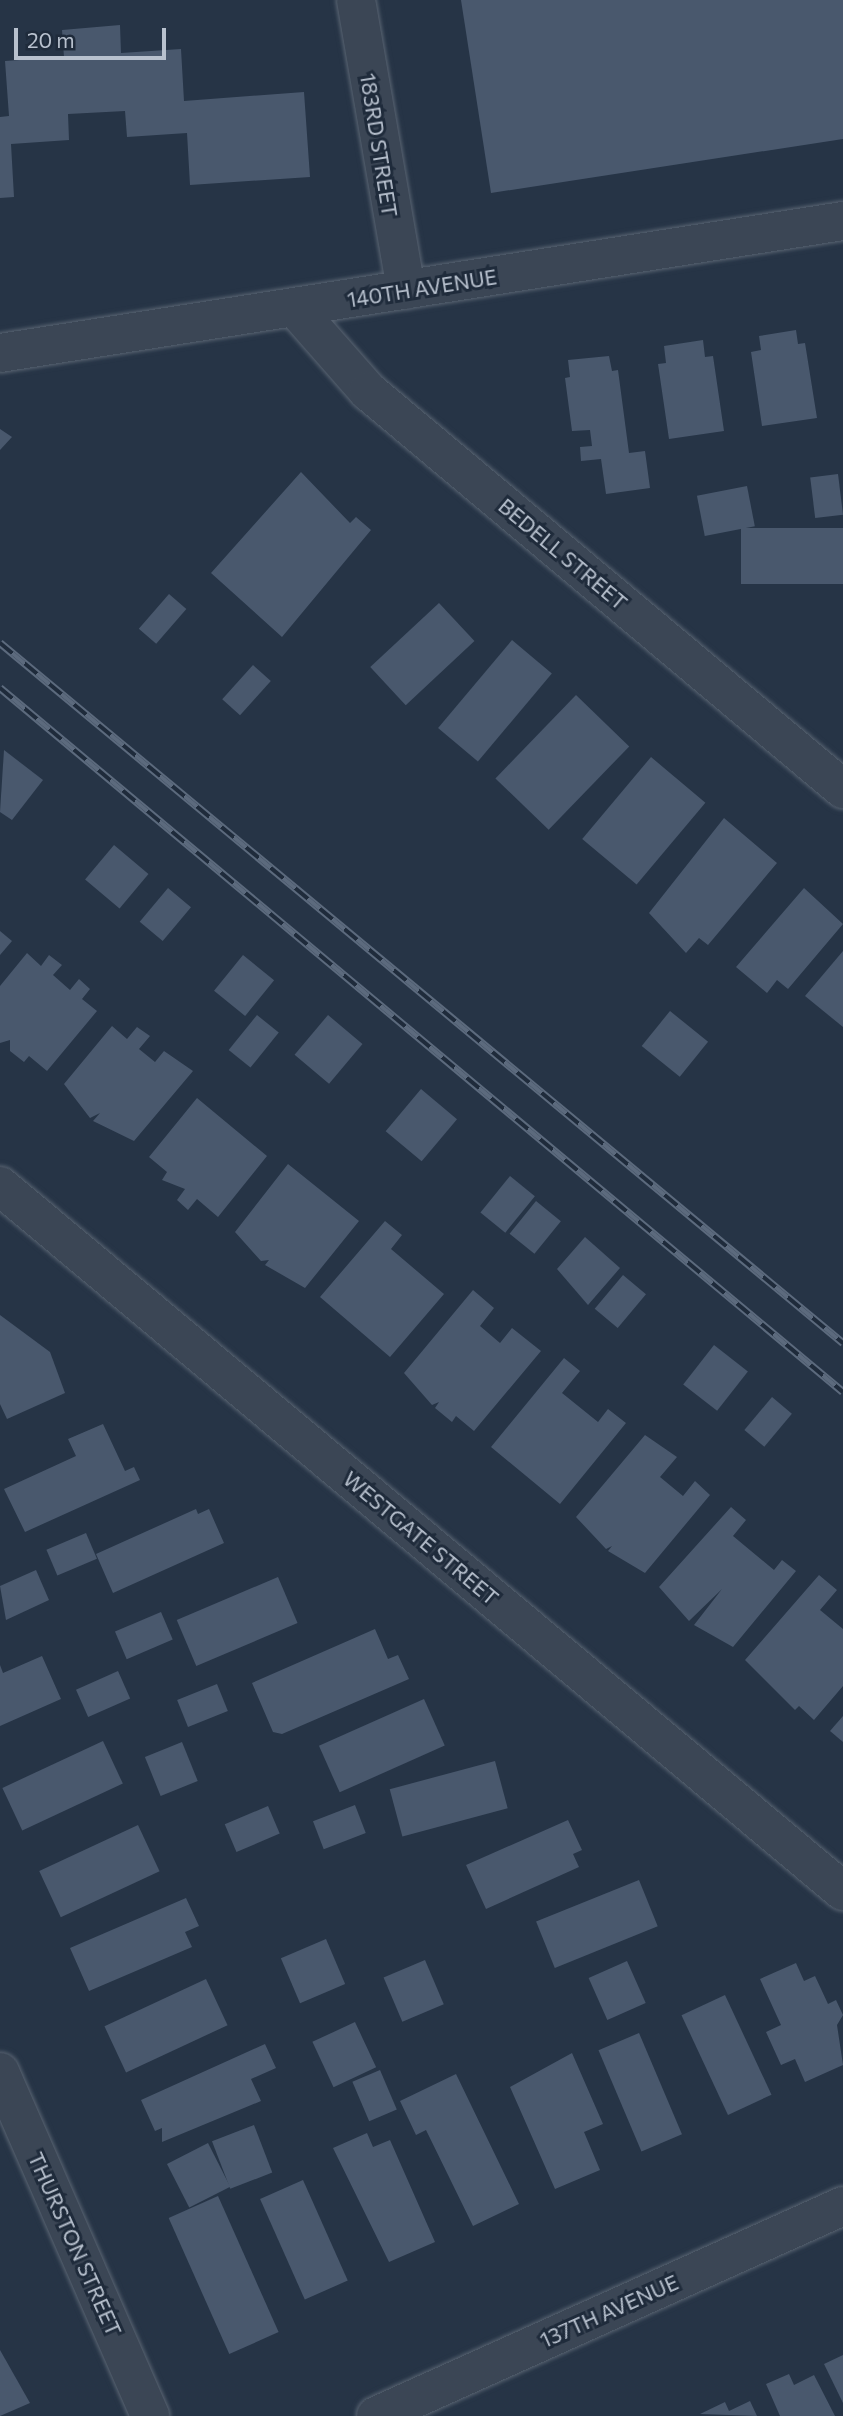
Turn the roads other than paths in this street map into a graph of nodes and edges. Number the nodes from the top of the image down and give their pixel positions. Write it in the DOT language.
graph roads {
  1 [pos="356,0"];
  2 [pos="843,221"];
  3 [pos="407,290"];
  4 [pos="295,308"];
  5 [pos="0,353"];
  6 [pos="843,789"];
  7 [pos="0,1186"];
  8 [pos="843,1891"];
  9 [pos="0,2072"];
  10 [pos="843,2206"];
  11 [pos="150,2416"];
  12 [pos="376,2416"];
  1 -- 3 [label="street, 183RD STREET"];
  2 -- 3 [label="street, 140TH AVENUE"];
  3 -- 4 [label="street, 140TH AVENUE"];
  4 -- 5 [label="street, 140TH AVENUE"];
  4 -- 6 [label="street, BEDELL STREET"];
  7 -- 8 [label="street, WESTGATE STREET"];
  9 -- 11 [label="street, THURSTON STREET"];
  10 -- 12 [label="street, 137TH AVENUE"];
}
